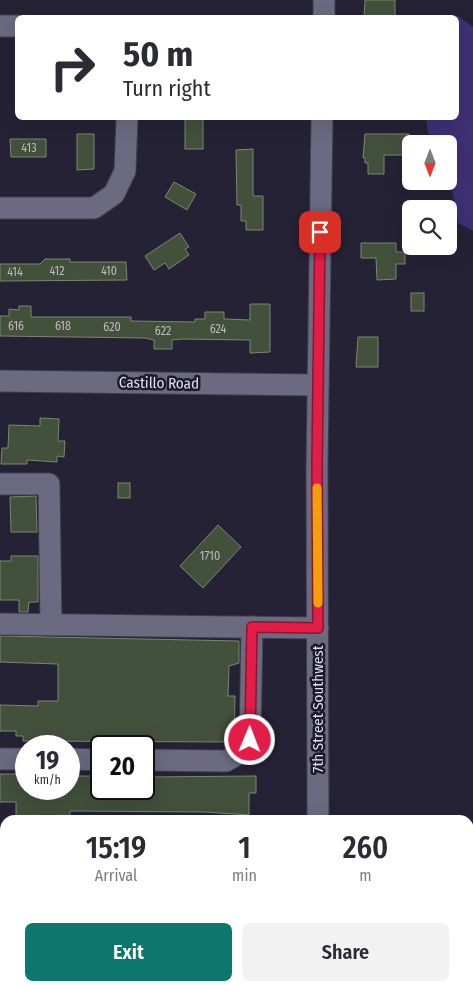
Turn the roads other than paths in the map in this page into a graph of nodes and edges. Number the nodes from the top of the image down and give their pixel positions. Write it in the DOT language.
graph roads {
  1 [pos="324,0"];
  2 [pos="324,15"];
  3 [pos="0,26"];
  4 [pos="15,26"];
  5 [pos="126,120"];
  6 [pos="322,120"];
  7 [pos="0,208"];
  8 [pos="0,381"];
  9 [pos="318,385"];
  10 [pos="0,484"];
  11 [pos="0,624"];
  12 [pos="51,625"];
  13 [pos="252,627"];
  14 [pos="318,628"];
  15 [pos="0,759"];
  16 [pos="15,759"];
  17 [pos="155,760"];
  18 [pos="318,815"];
  1 -- 2 [label="street"];
  3 -- 4 [label="street"];
  5 -- 7 [label="street"];
  6 -- 9 [label="street, 7th Street Southwest"];
  8 -- 9 [label="street, Castillo Road"];
  9 -- 14 [label="street, 7th Street Southwest"];
  10 -- 12 [label="street"];
  11 -- 12 [label="street"];
  12 -- 13 [label="street"];
  13 -- 14 [label="street"];
  13 -- 17 [label="street"];
  14 -- 18 [label="street, 7th Street Southwest"];
  15 -- 16 [label="street"];
}
